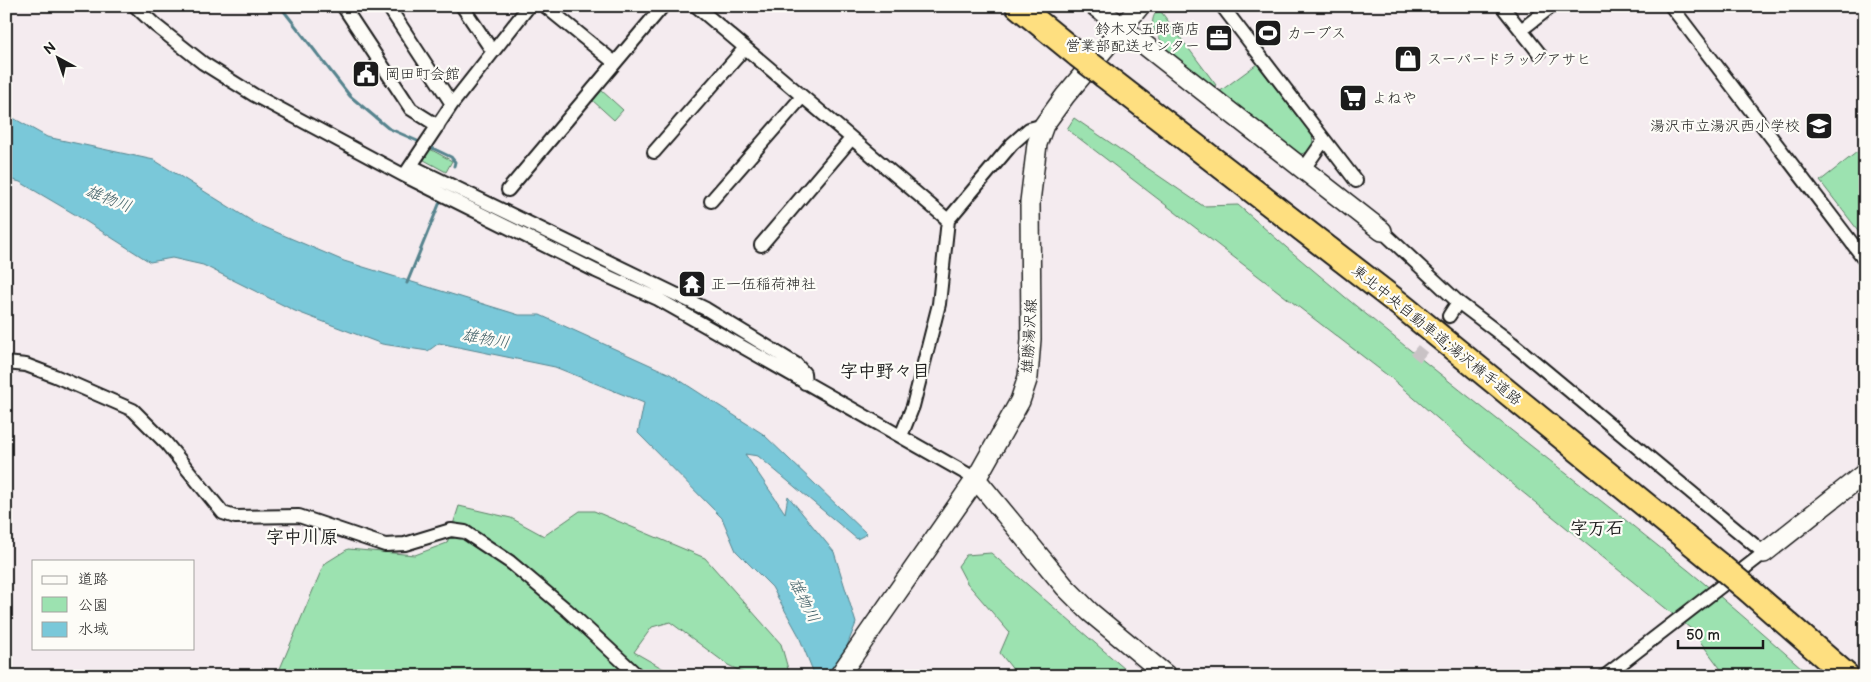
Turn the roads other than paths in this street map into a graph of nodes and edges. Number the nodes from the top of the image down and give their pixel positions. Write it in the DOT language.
graph roads {
  1 [pos="135,6"];
  2 [pos="343,6"];
  3 [pos="388,6"];
  4 [pos="462,6"];
  5 [pos="529,6"];
  6 [pos="545,6"];
  7 [pos="663,6"];
  8 [pos="696,6"];
  9 [pos="1018,6"];
  10 [pos="1095,6"];
  11 [pos="1140,6"];
  12 [pos="1222,6"];
  13 [pos="1552,6"];
  14 [pos="1671,6"];
  15 [pos="1505,10"];
  16 [pos="1122,28"];
  17 [pos="1521,30"];
  18 [pos="745,48"];
  19 [pos="493,52"];
  20 [pos="1539,52"];
  21 [pos="615,63"];
  22 [pos="802,97"];
  23 [pos="452,104"];
  24 [pos="1044,125"];
  25 [pos="438,126"];
  26 [pos="852,139"];
  27 [pos="1324,140"];
  28 [pos="654,152"];
  29 [pos="1303,170"];
  30 [pos="408,171"];
  31 [pos="1356,182"];
  32 [pos="508,190"];
  33 [pos="711,201"];
  34 [pos="948,220"];
  35 [pos="1382,232"];
  36 [pos="761,245"];
  37 [pos="1865,260"];
  38 [pos="1458,302"];
  39 [pos="1449,316"];
  40 [pos="6,363"];
  41 [pos="901,436"];
  42 [pos="1865,473"];
  43 [pos="976,479"];
  44 [pos="1764,553"];
  45 [pos="638,676"];
  46 [pos="840,676"];
  47 [pos="1167,676"];
  48 [pos="1605,676"];
  49 [pos="1847,676"];
  1 -- 30 [label="street"];
  2 -- 25 [label="street"];
  3 -- 23 [label="street"];
  4 -- 19 [label="street"];
  5 -- 19 [label="street"];
  6 -- 21 [label="street"];
  7 -- 21 [label="street"];
  8 -- 18 [label="street"];
  9 -- 49 [label="highway, 東北中央自動車道;湯沢横手道路, bridge"];
  10 -- 16 [label="street"];
  11 -- 16 [label="street, 雄勝湯沢線"];
  12 -- 27 [label="street"];
  13 -- 17 [label="street"];
  14 -- 37 [label="street"];
  15 -- 17 [label="street"];
  16 -- 24 [label="street, 雄勝湯沢線"];
  16 -- 29 [label="street"];
  17 -- 20 [label="street"];
  18 -- 22 [label="street"];
  18 -- 28 [label="street"];
  19 -- 23 [label="street"];
  21 -- 32 [label="street"];
  22 -- 26 [label="street"];
  22 -- 33 [label="street"];
  23 -- 25 [label="street"];
  24 -- 34 [label="street"];
  24 -- 43 [label="street, 雄勝湯沢線"];
  25 -- 30 [label="street"];
  26 -- 34 [label="street"];
  26 -- 36 [label="street"];
  27 -- 29 [label="street"];
  27 -- 31 [label="street"];
  29 -- 35 [label="street"];
  30 -- 41 [label="street"];
  34 -- 41 [label="street"];
  35 -- 38 [label="street"];
  38 -- 39 [label="street"];
  38 -- 44 [label="street"];
  40 -- 45 [label="street"];
  41 -- 43 [label="street"];
  42 -- 44 [label="street"];
  43 -- 46 [label="street, 雄勝湯沢線"];
  43 -- 47 [label="street"];
  44 -- 48 [label="street"];
}
